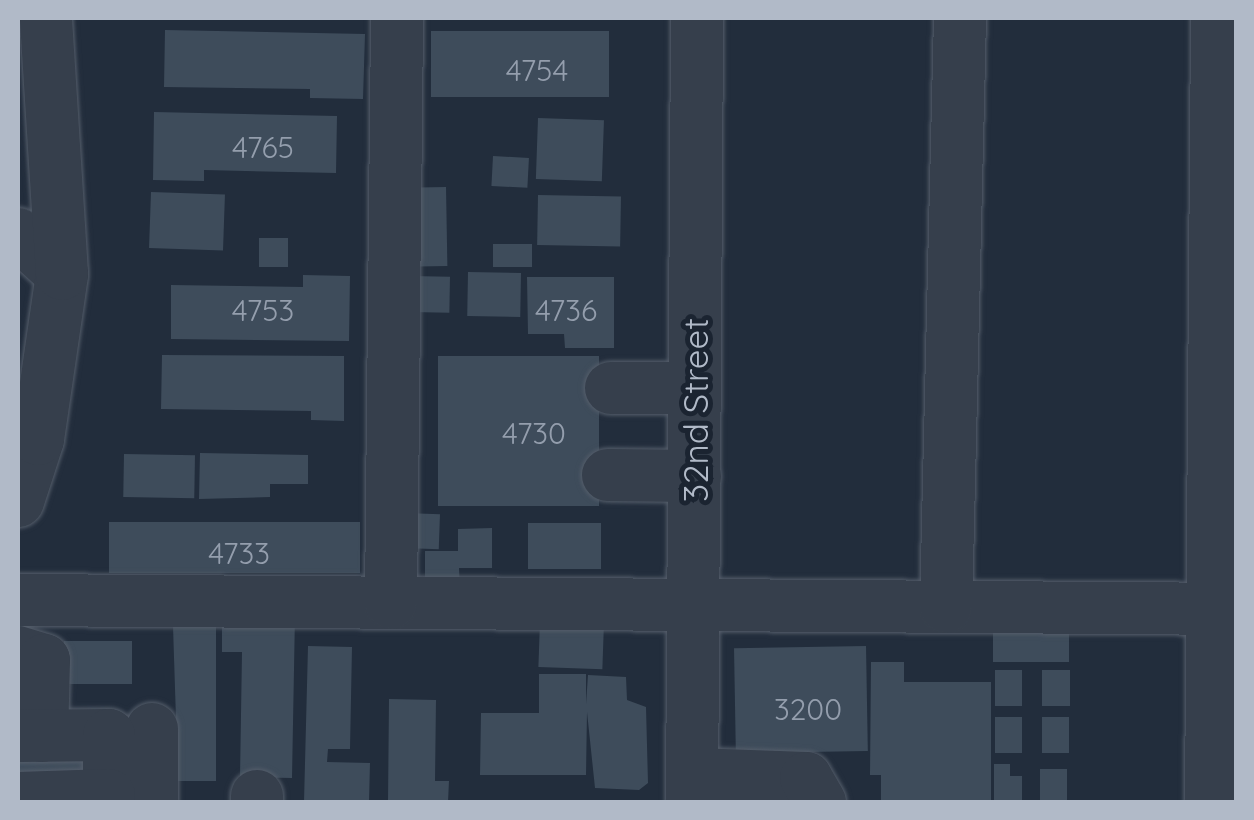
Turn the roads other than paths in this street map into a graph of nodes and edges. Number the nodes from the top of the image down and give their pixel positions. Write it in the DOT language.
graph roads {
  1 [pos="46,18"];
  2 [pos="396,18"];
  3 [pos="696,18"];
  4 [pos="960,18"];
  5 [pos="1217,18"];
  6 [pos="18,234"];
  7 [pos="62,274"];
  8 [pos="611,388"];
  9 [pos="695,388"];
  10 [pos="608,475"];
  11 [pos="695,476"];
  12 [pos="18,501"];
  13 [pos="18,600"];
  14 [pos="391,604"];
  15 [pos="694,604"];
  16 [pos="946,607"];
  17 [pos="1225,609"];
  18 [pos="18,652"];
  19 [pos="152,729"];
  20 [pos="41,772"];
  21 [pos="692,788"];
  22 [pos="152,802"];
  23 [pos="820,802"];
  24 [pos="1211,802"];
  1 -- 7 [label="street"];
  2 -- 14 [label="street"];
  3 -- 9 [label="street, 32nd Street"];
  4 -- 16 [label="street"];
  5 -- 17 [label="street"];
  6 -- 7 [label="street"];
  7 -- 12 [label="street"];
  8 -- 9 [label="street"];
  9 -- 11 [label="street, 32nd Street"];
  10 -- 11 [label="street"];
  11 -- 15 [label="street, 32nd Street"];
  13 -- 14 [label="street"];
  14 -- 15 [label="street"];
  15 -- 16 [label="street"];
  15 -- 21 [label="street, 32nd Street"];
  16 -- 17 [label="street"];
  17 -- 24 [label="street"];
  18 -- 20 [label="street"];
  19 -- 22 [label="street"];
  21 -- 23 [label="street"];
}
